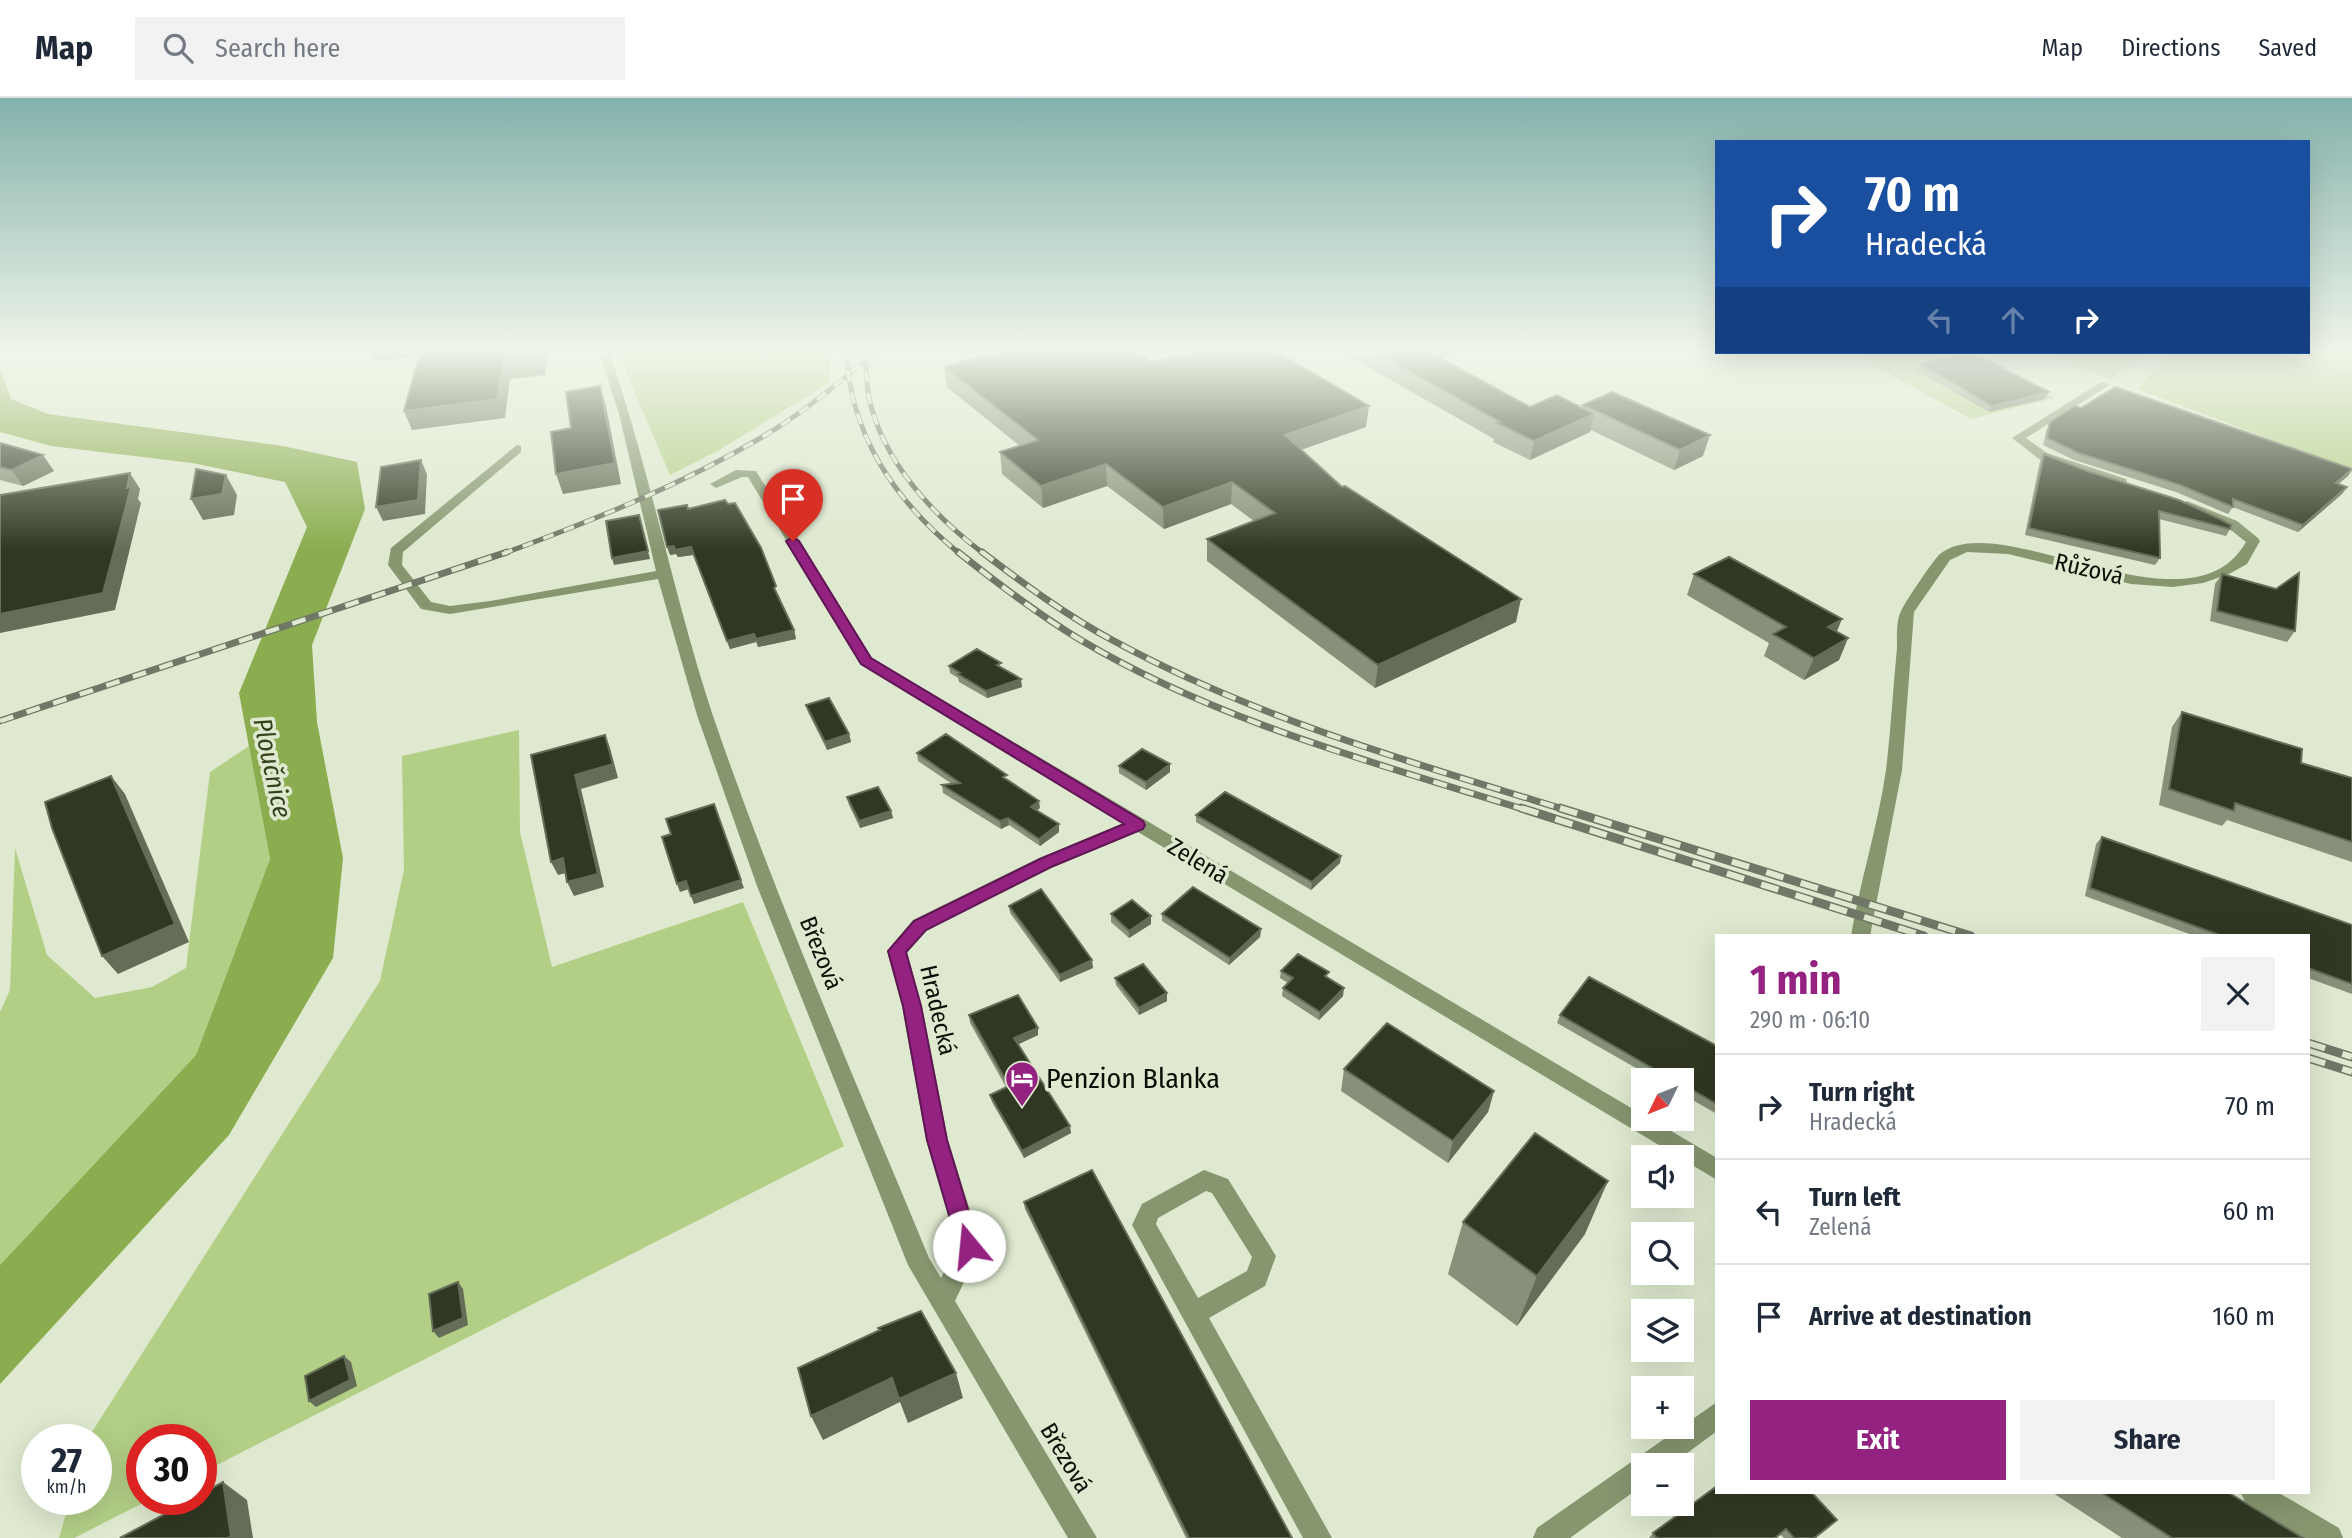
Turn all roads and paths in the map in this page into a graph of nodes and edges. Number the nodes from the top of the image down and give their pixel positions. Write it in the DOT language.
graph roads {
  1 [pos="626,416"];
  2 [pos="2053,416"];
  3 [pos="517,449"];
  4 [pos="716,484"];
  5 [pos="2130,485"];
  6 [pos="2169,497"];
  7 [pos="664,573"];
  8 [pos="1137,825"];
  9 [pos="1860,934"];
  10 [pos="1715,1169"];
  11 [pos="942,1302"];
  12 [pos="1193,1314"];
  13 [pos="1715,1416"];
  14 [pos="1665,1453"];
  15 [pos="1631,1478"];
  16 [pos="2256,1494"];
  17 [pos="1083,1538"];
  18 [pos="1318,1538"];
  19 [pos="1548,1538"];
  20 [pos="2329,1538"];
  1 -- 7 [label="street, Březová"];
  2 -- 5 [label="street"];
  3 -- 7 [label="street"];
  4 -- 8 [label="street, Zelená"];
  6 -- 9 [label="street, Růžová"];
  7 -- 11 [label="street, Březová"];
  8 -- 10 [label="street, Zelená"];
  8 -- 11 [label="street, Hradecká"];
  11 -- 17 [label="street, Březová"];
  12 -- 12 [label="street"];
  12 -- 18 [label="street"];
  13 -- 14 [label="street"];
  15 -- 19 [label="street"];
  16 -- 20 [label="street"];
}
